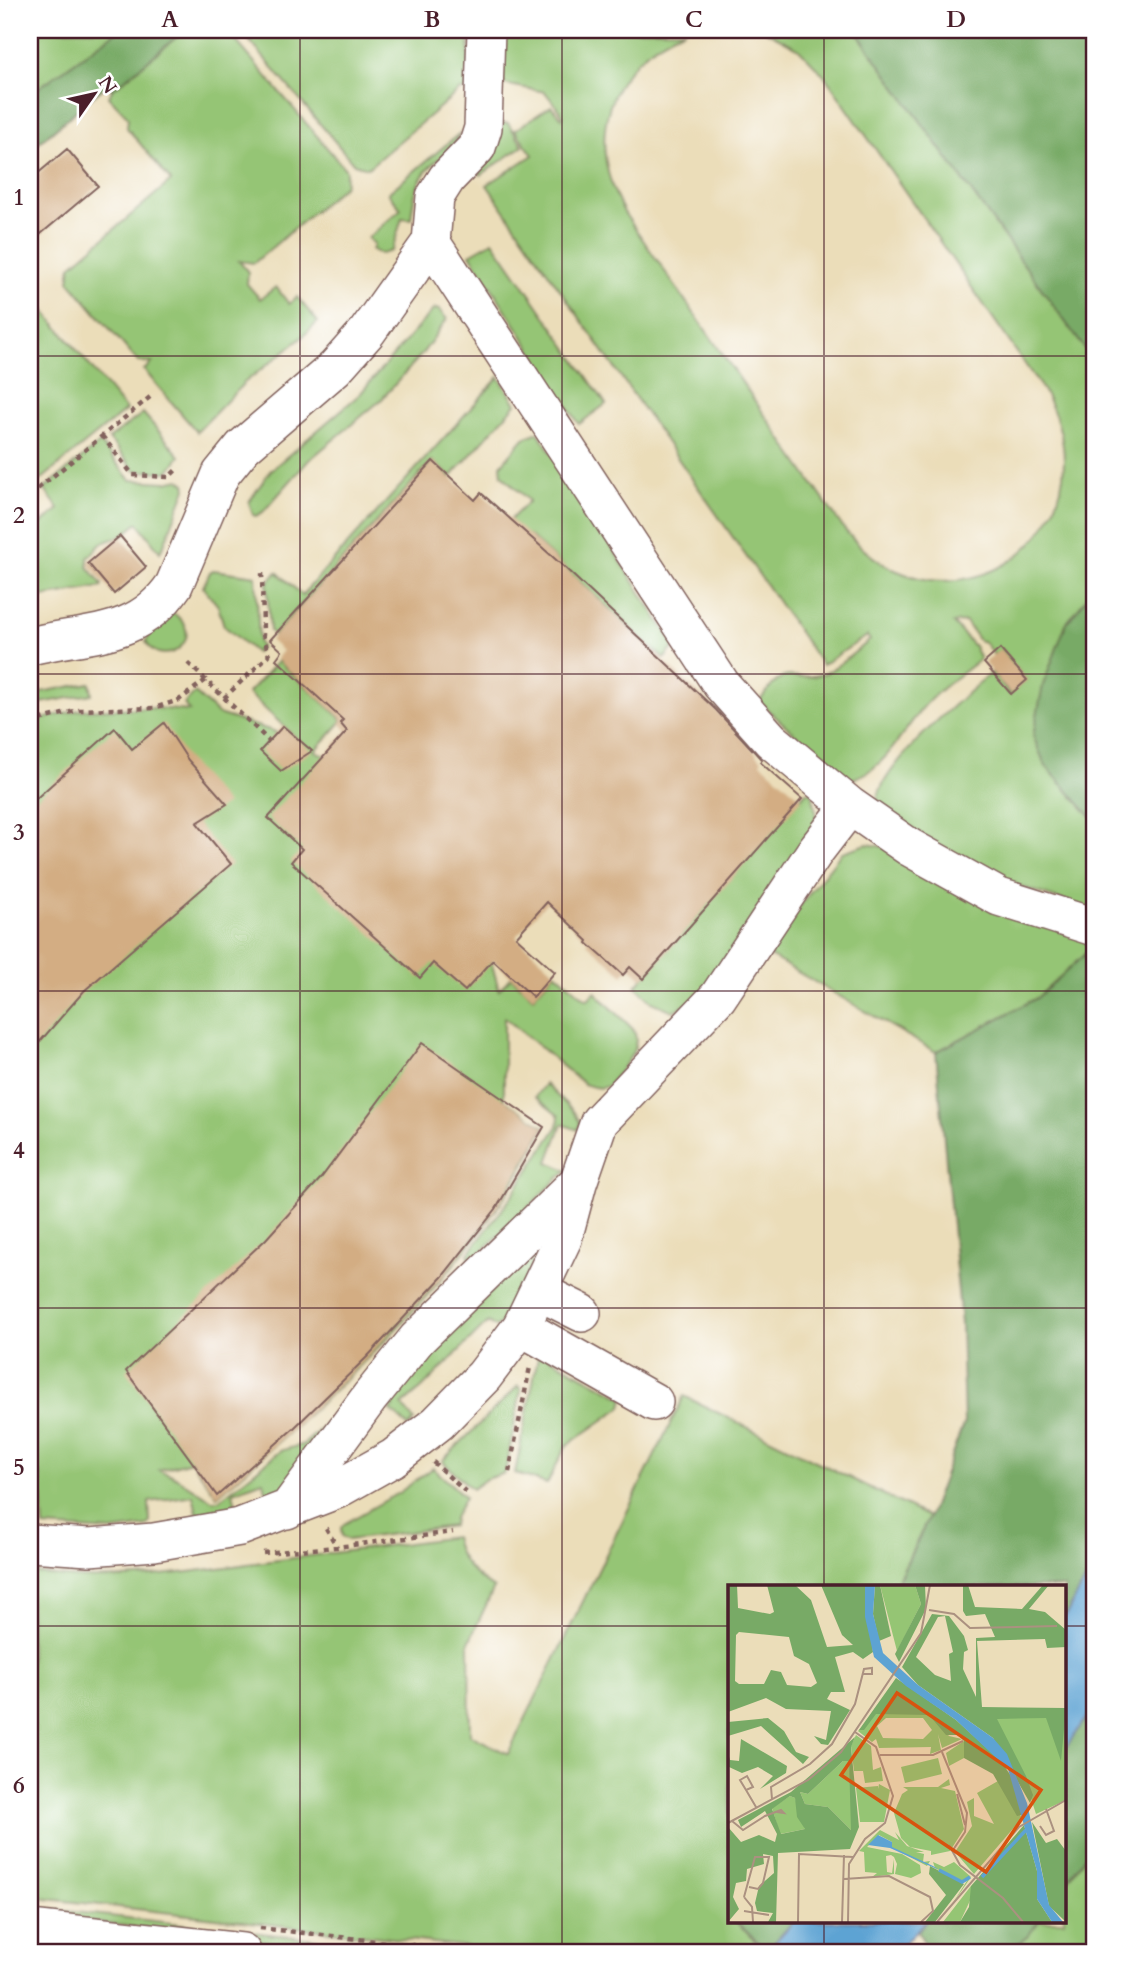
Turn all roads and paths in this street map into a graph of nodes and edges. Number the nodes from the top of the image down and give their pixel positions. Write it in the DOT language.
graph roads {
  1 [pos="486,30"];
  2 [pos="431,242"];
  3 [pos="150,397"];
  4 [pos="102,436"];
  5 [pos="179,467"];
  6 [pos="30,495"];
  7 [pos="262,570"];
  8 [pos="30,646"];
  9 [pos="188,663"];
  10 [pos="206,680"];
  11 [pos="225,698"];
  12 [pos="30,722"];
  13 [pos="269,741"];
  14 [pos="850,806"];
  15 [pos="1091,926"];
  16 [pos="578,1183"];
  17 [pos="538,1291"];
  18 [pos="582,1313"];
  19 [pos="521,1327"];
  20 [pos="531,1364"];
  21 [pos="654,1402"];
  22 [pos="433,1461"];
  23 [pos="509,1472"];
  24 [pos="467,1493"];
  25 [pos="286,1511"];
  26 [pos="326,1528"];
  27 [pos="453,1531"];
  28 [pos="30,1543"];
  29 [pos="337,1547"];
  30 [pos="251,1554"];
  31 [pos="30,1929"];
  32 [pos="242,1952"];
  1 -- 2 [label="street"];
  2 -- 8 [label="street"];
  2 -- 14 [label="street"];
  3 -- 4 [label="path"];
  4 -- 5 [label="path"];
  4 -- 6 [label="path"];
  7 -- 11 [label="path"];
  9 -- 10 [label="path"];
  10 -- 11 [label="path"];
  10 -- 12 [label="path"];
  11 -- 13 [label="path"];
  14 -- 15 [label="street"];
  14 -- 16 [label="street"];
  16 -- 17 [label="street"];
  16 -- 25 [label="street"];
  17 -- 18 [label="street"];
  17 -- 19 [label="street"];
  19 -- 21 [label="street"];
  19 -- 25 [label="street"];
  20 -- 23 [label="path"];
  22 -- 24 [label="path"];
  25 -- 28 [label="street"];
  26 -- 29 [label="path"];
  27 -- 29 [label="path"];
  29 -- 30 [label="path"];
  31 -- 32 [label="street"];
}
